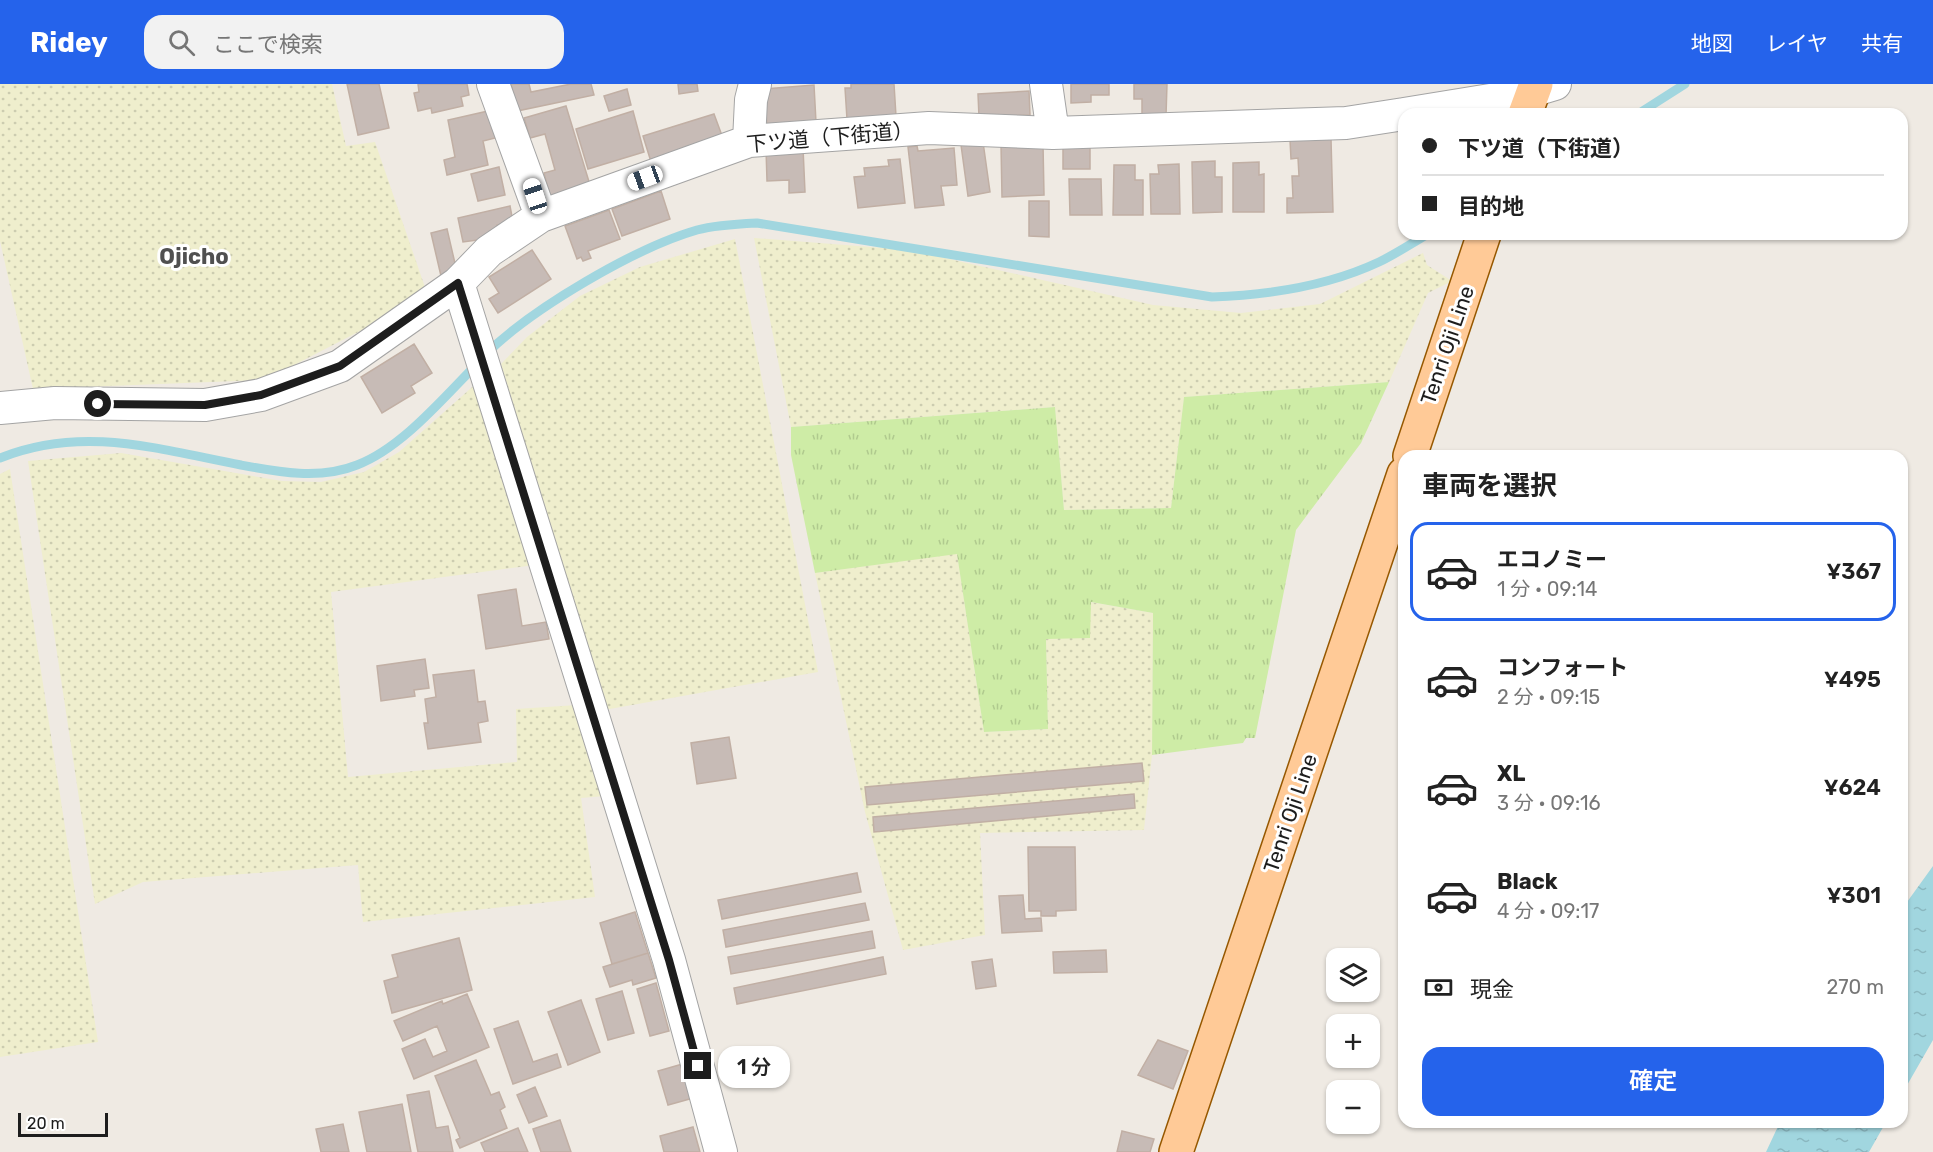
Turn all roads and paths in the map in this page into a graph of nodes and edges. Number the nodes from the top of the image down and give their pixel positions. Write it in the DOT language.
graph roads {
  1 [pos="493,84"];
  2 [pos="755,84"];
  3 [pos="1046,84"];
  4 [pos="1537,93"];
  5 [pos="1441,108"];
  6 [pos="1398,115"];
  7 [pos="1053,133"];
  8 [pos="749,141"];
  9 [pos="541,216"];
  10 [pos="1482,240"];
  11 [pos="458,283"];
  12 [pos="0,408"];
  13 [pos="1412,450"];
  14 [pos="1398,492"];
  15 [pos="721,1152"];
  16 [pos="1176,1152"];
  1 -- 9 [label="street"];
  2 -- 8 [label="street"];
  3 -- 7 [label="street"];
  4 -- 5 [label="street, 下ツ道（下街道）"];
  6 -- 7 [label="street, 下ツ道（下街道）"];
  7 -- 8 [label="street, 下ツ道（下街道）"];
  8 -- 9 [label="street, 下ツ道（下街道）"];
  9 -- 11 [label="street, 下ツ道（下街道）"];
  10 -- 13 [label="main road, Tenri Oji Line"];
  11 -- 12 [label="street, 下ツ道（下街道）"];
  11 -- 15 [label="street"];
  14 -- 16 [label="main road, Tenri Oji Line"];
}
